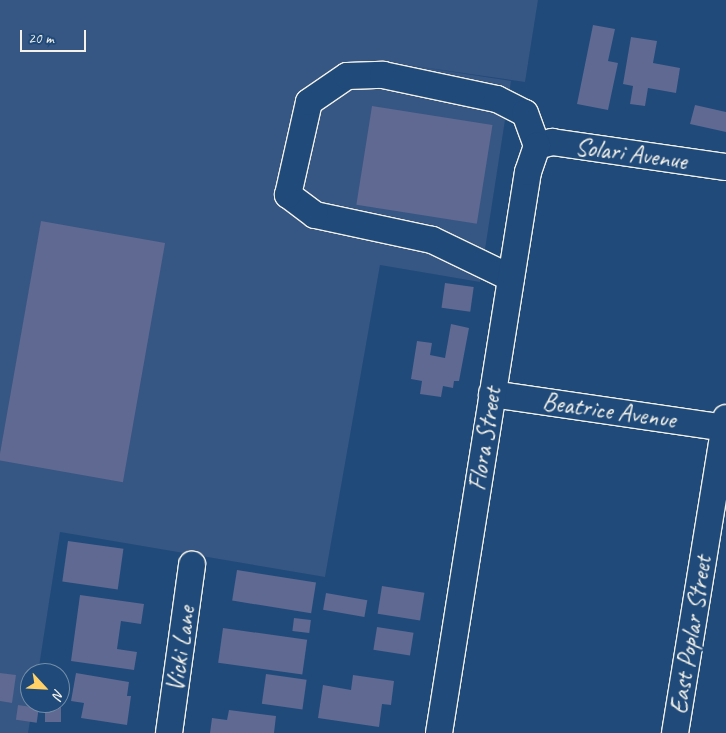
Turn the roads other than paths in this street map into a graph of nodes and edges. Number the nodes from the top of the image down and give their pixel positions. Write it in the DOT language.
graph roads {
  1 [pos="537,146"];
  2 [pos="726,168"];
  3 [pos="511,278"];
  4 [pos="492,394"];
  5 [pos="726,424"];
  6 [pos="192,565"];
  7 [pos="169,733"];
  8 [pos="439,733"];
  9 [pos="675,733"];
  1 -- 2 [label="street, Solari Avenue"];
  1 -- 3 [label="street, Flora Street"];
  1 -- 3 [label="street"];
  3 -- 4 [label="street, Flora Street"];
  4 -- 5 [label="street, Beatrice Avenue"];
  4 -- 8 [label="street, Flora Street"];
  5 -- 9 [label="street, East Poplar Street"];
  6 -- 7 [label="street, Vicki Lane"];
}
